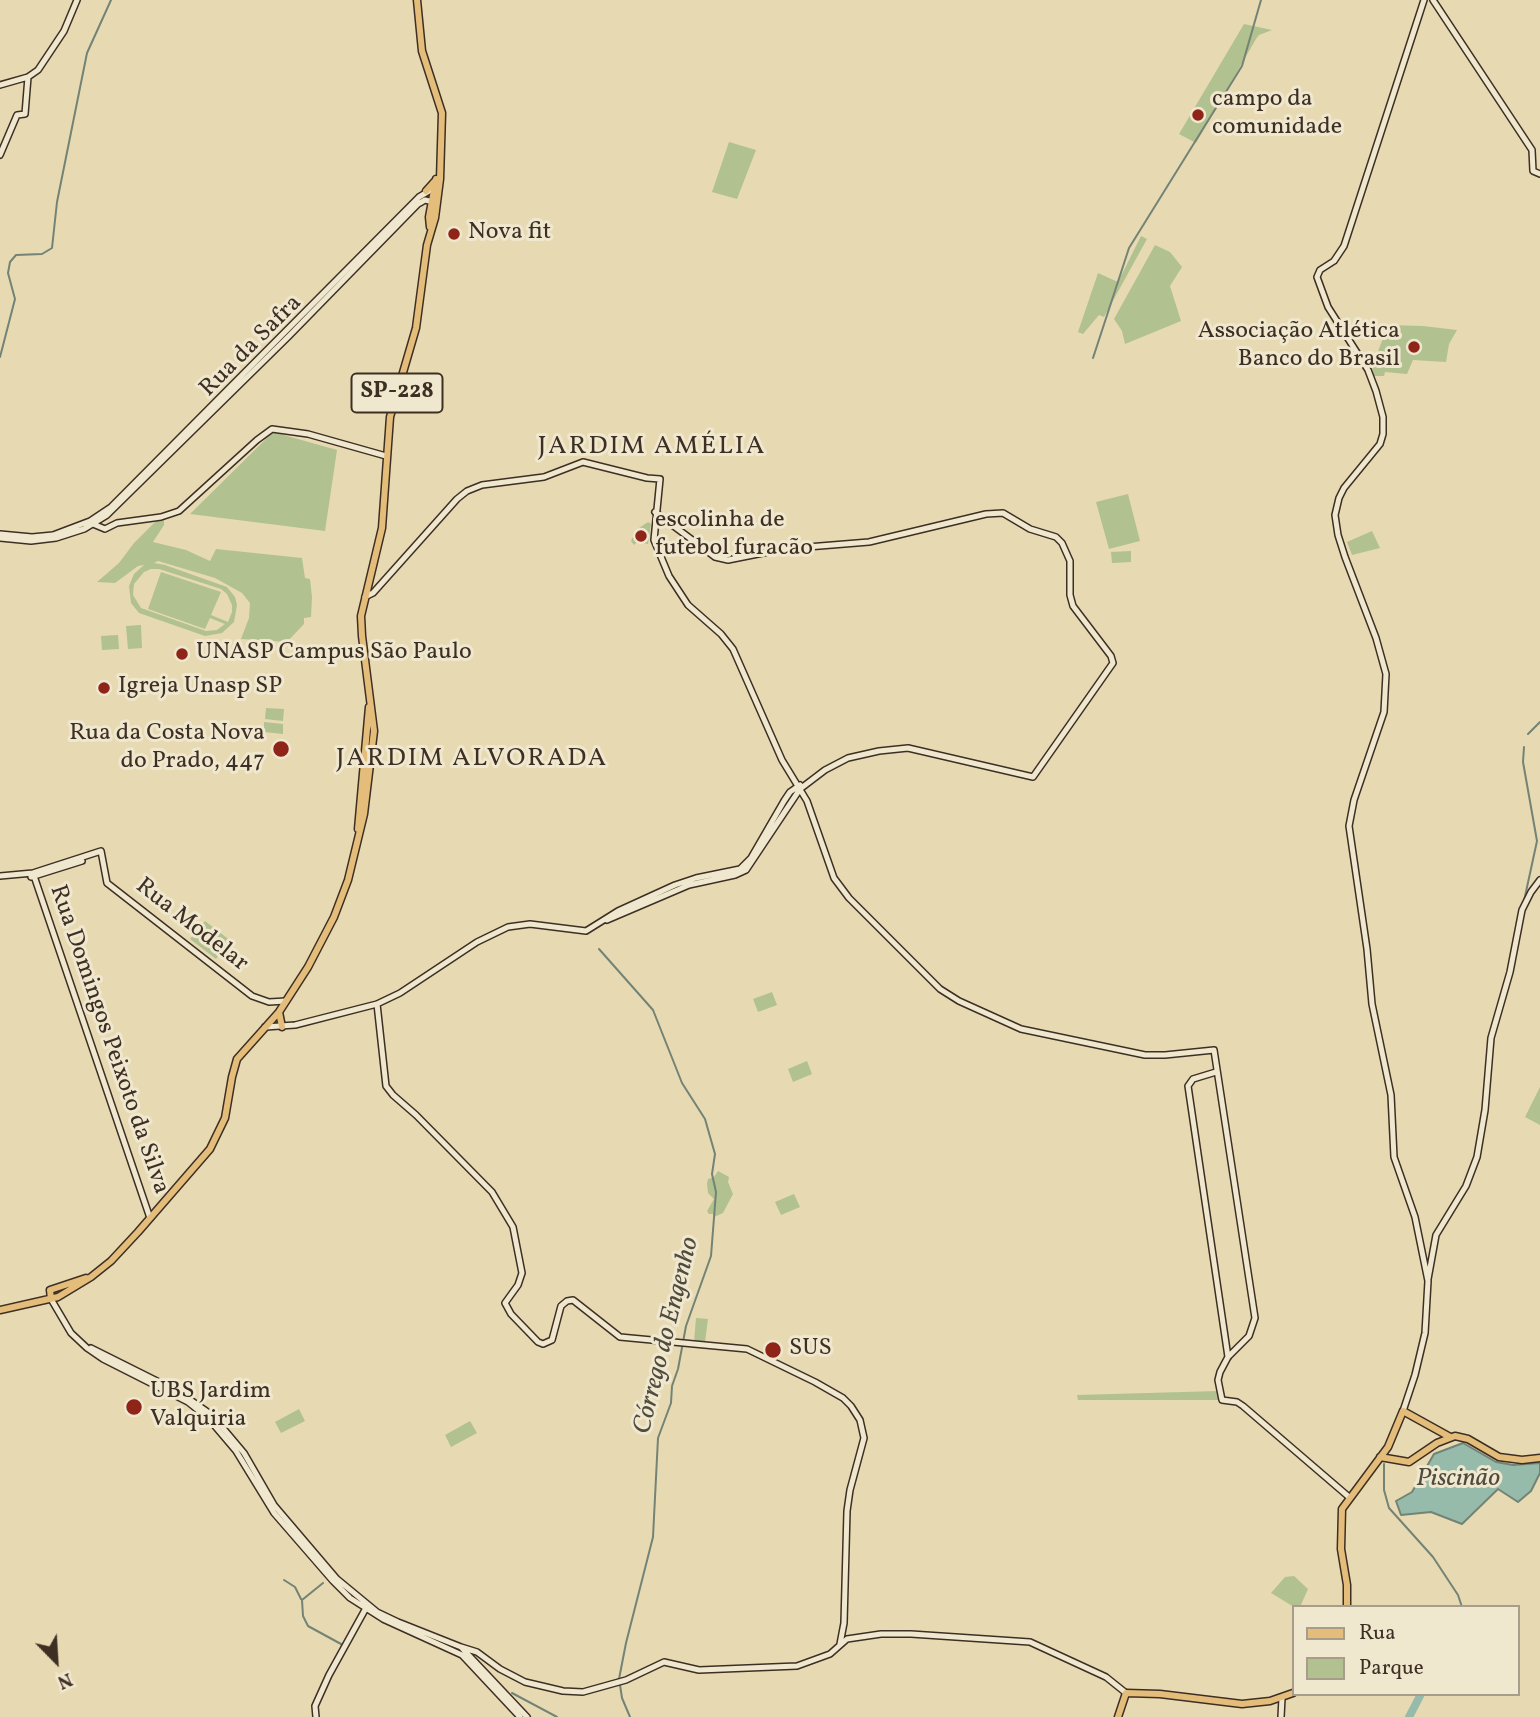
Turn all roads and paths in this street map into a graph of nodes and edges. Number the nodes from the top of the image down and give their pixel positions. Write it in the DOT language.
graph roads {
  1 [pos="77,0"];
  2 [pos="417,0"];
  3 [pos="1424,0"];
  4 [pos="1433,0"];
  5 [pos="28,77"];
  6 [pos="0,85"];
  7 [pos="0,155"];
  8 [pos="441,157"];
  9 [pos="1540,174"];
  10 [pos="436,179"];
  11 [pos="426,191"];
  12 [pos="437,192"];
  13 [pos="435,202"];
  14 [pos="386,456"];
  15 [pos="112,508"];
  16 [pos="655,512"];
  17 [pos="117,523"];
  18 [pos="93,524"];
  19 [pos="0,536"];
  20 [pos="365,597"];
  21 [pos="356,636"];
  22 [pos="363,643"];
  23 [pos="799,788"];
  24 [pos="33,875"];
  25 [pos="0,878"];
  26 [pos="1540,880"];
  27 [pos="286,1001"];
  28 [pos="377,1004"];
  29 [pos="279,1012"];
  30 [pos="265,1027"];
  31 [pos="282,1027"];
  32 [pos="1216,1072"];
  33 [pos="150,1218"];
  34 [pos="1428,1281"];
  35 [pos="51,1299"];
  36 [pos="0,1310"];
  37 [pos="1228,1357"];
  38 [pos="1403,1411"];
  39 [pos="1439,1432"];
  40 [pos="1450,1437"];
  41 [pos="1437,1443"];
  42 [pos="1388,1447"];
  43 [pos="1380,1457"];
  44 [pos="1540,1458"];
  45 [pos="1393,1459"];
  46 [pos="1349,1497"];
  47 [pos="1347,1605"];
  48 [pos="366,1607"];
  49 [pos="840,1644"];
  50 [pos="461,1647"];
  51 [pos="483,1657"];
  52 [pos="470,1659"];
  53 [pos="499,1668"];
  54 [pos="510,1674"];
  55 [pos="492,1680"];
  56 [pos="1126,1693"];
  57 [pos="1292,1693"];
  58 [pos="1282,1698"];
  59 [pos="316,1717"];
  60 [pos="520,1717"];
  61 [pos="527,1717"];
  62 [pos="1118,1717"];
  63 [pos="1281,1717"];
  1 -- 5 [label="main road"];
  2 -- 8 [label="main road, SP-228"];
  3 -- 34 [label="main road"];
  4 -- 9 [label="main road"];
  5 -- 6 [label="main road"];
  5 -- 7 [label="main road"];
  8 -- 10 [label="main road, SP-228"];
  8 -- 12 [label="main road, SP-228"];
  10 -- 11 [label="main road"];
  10 -- 12 [label="main road, SP-228"];
  11 -- 12 [label="main road"];
  11 -- 15 [label="main road, Rua da Safra"];
  12 -- 13 [label="main road, SP-228"];
  13 -- 14 [label="main road, SP-228"];
  13 -- 15 [label="main road, Rua da Safra"];
  14 -- 17 [label="main road"];
  14 -- 20 [label="main road, SP-228"];
  15 -- 17 [label="main road"];
  15 -- 18 [label="main road, Rua da Safra"];
  15 -- 19 [label="main road"];
  16 -- 20 [label="main road"];
  16 -- 23 [label="main road"];
  16 -- 23 [label="main road"];
  17 -- 18 [label="main road"];
  18 -- 19 [label="main road"];
  20 -- 22 [label="main road, SP-228"];
  21 -- 22 [label="main road"];
  22 -- 27 [label="main road, SP-228"];
  23 -- 28 [label="main road"];
  23 -- 32 [label="main road"];
  24 -- 25 [label="main road"];
  24 -- 27 [label="main road, Rua Modelar"];
  24 -- 33 [label="main road, Rua Domingos Peixoto da Silva"];
  26 -- 34 [label="main road"];
  27 -- 29 [label="main road, SP-228"];
  28 -- 31 [label="main road"];
  28 -- 49 [label="main road"];
  29 -- 30 [label="main road, SP-228"];
  29 -- 31 [label="main road"];
  30 -- 31 [label="main road"];
  30 -- 33 [label="main road, SP-228"];
  32 -- 37 [label="main road"];
  32 -- 37 [label="main road"];
  33 -- 35 [label="main road, SP-228"];
  34 -- 38 [label="main road"];
  35 -- 36 [label="main road, SP-228"];
  35 -- 48 [label="main road"];
  37 -- 46 [label="main road"];
  38 -- 39 [label="main road"];
  38 -- 42 [label="main road"];
  39 -- 40 [label="main road"];
  39 -- 41 [label="main road"];
  40 -- 41 [label="main road"];
  40 -- 44 [label="main road"];
  41 -- 45 [label="main road"];
  42 -- 43 [label="main road"];
  42 -- 45 [label="main road"];
  43 -- 45 [label="main road"];
  43 -- 46 [label="main road"];
  46 -- 47 [label="main road"];
  48 -- 50 [label="main road"];
  48 -- 52 [label="main road"];
  48 -- 59 [label="main road"];
  49 -- 54 [label="main road"];
  49 -- 56 [label="main road"];
  50 -- 51 [label="main road"];
  50 -- 52 [label="main road"];
  51 -- 52 [label="main road"];
  51 -- 53 [label="main road"];
  52 -- 55 [label="main road"];
  53 -- 54 [label="main road"];
  53 -- 55 [label="main road"];
  54 -- 55 [label="main road"];
  55 -- 60 [label="main road"];
  55 -- 61 [label="main road"];
  56 -- 58 [label="main road"];
  56 -- 62 [label="main road"];
  57 -- 58 [label="main road"];
  58 -- 63 [label="main road"];
}
